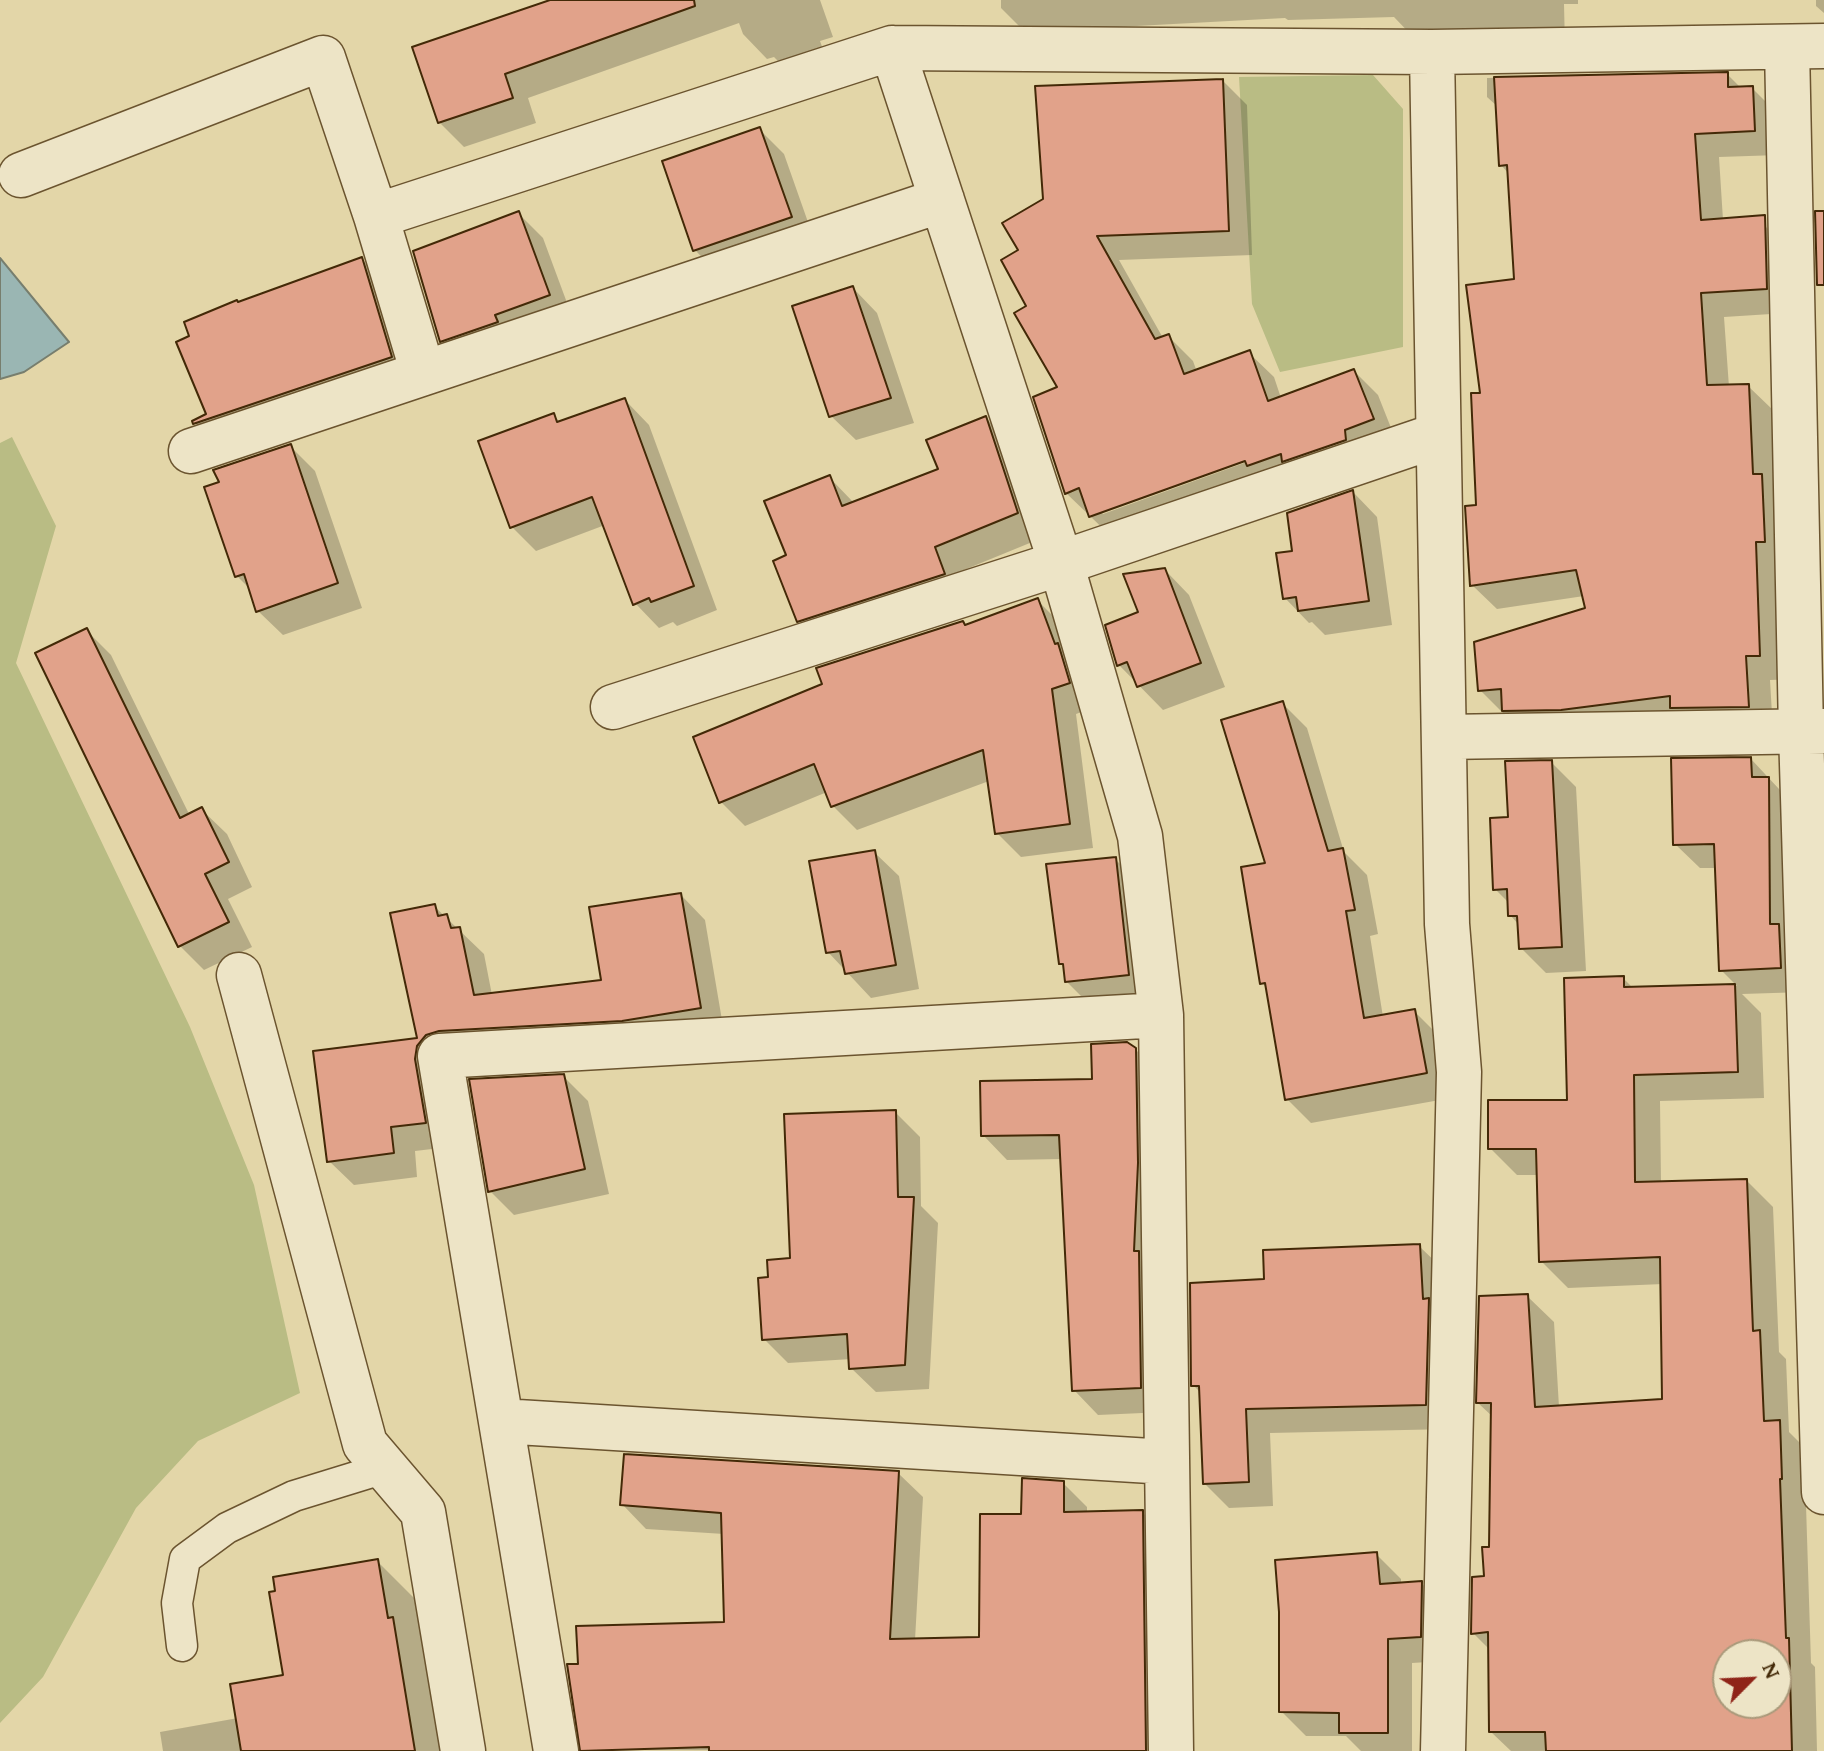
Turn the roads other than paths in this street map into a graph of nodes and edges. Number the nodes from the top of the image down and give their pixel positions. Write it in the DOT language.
graph roads {
  1 [pos="1806,46"];
  2 [pos="892,48"];
  3 [pos="1432,52"];
  4 [pos="21,175"];
  5 [pos="942,200"];
  6 [pos="376,216"];
  7 [pos="423,373"];
  8 [pos="1438,435"];
  9 [pos="191,451"];
  10 [pos="1061,563"];
  11 [pos="613,707"];
  12 [pos="1812,731"];
  13 [pos="1444,737"];
  14 [pos="239,975"];
  15 [pos="1161,1015"];
  16 [pos="501,1421"];
  17 [pos="1167,1462"];
  18 [pos="385,1468"];
  19 [pos="1824,1492"];
  20 [pos="182,1646"];
  21 [pos="463,1751"];
  22 [pos="556,1751"];
  23 [pos="1171,1751"];
  24 [pos="1443,1751"];
  1 -- 3 [label="street"];
  1 -- 12 [label="street"];
  2 -- 3 [label="street"];
  2 -- 5 [label="street"];
  2 -- 6 [label="street"];
  3 -- 8 [label="street"];
  4 -- 6 [label="street"];
  5 -- 7 [label="street"];
  5 -- 10 [label="street"];
  6 -- 7 [label="street"];
  7 -- 9 [label="street"];
  8 -- 10 [label="street"];
  8 -- 13 [label="street"];
  10 -- 11 [label="street"];
  10 -- 15 [label="street"];
  12 -- 13 [label="street"];
  12 -- 19 [label="street"];
  13 -- 24 [label="street"];
  14 -- 18 [label="street"];
  15 -- 16 [label="street"];
  15 -- 17 [label="street"];
  16 -- 17 [label="street"];
  16 -- 22 [label="street"];
  17 -- 23 [label="street"];
  18 -- 20 [label="lane"];
  18 -- 21 [label="street"];
}
